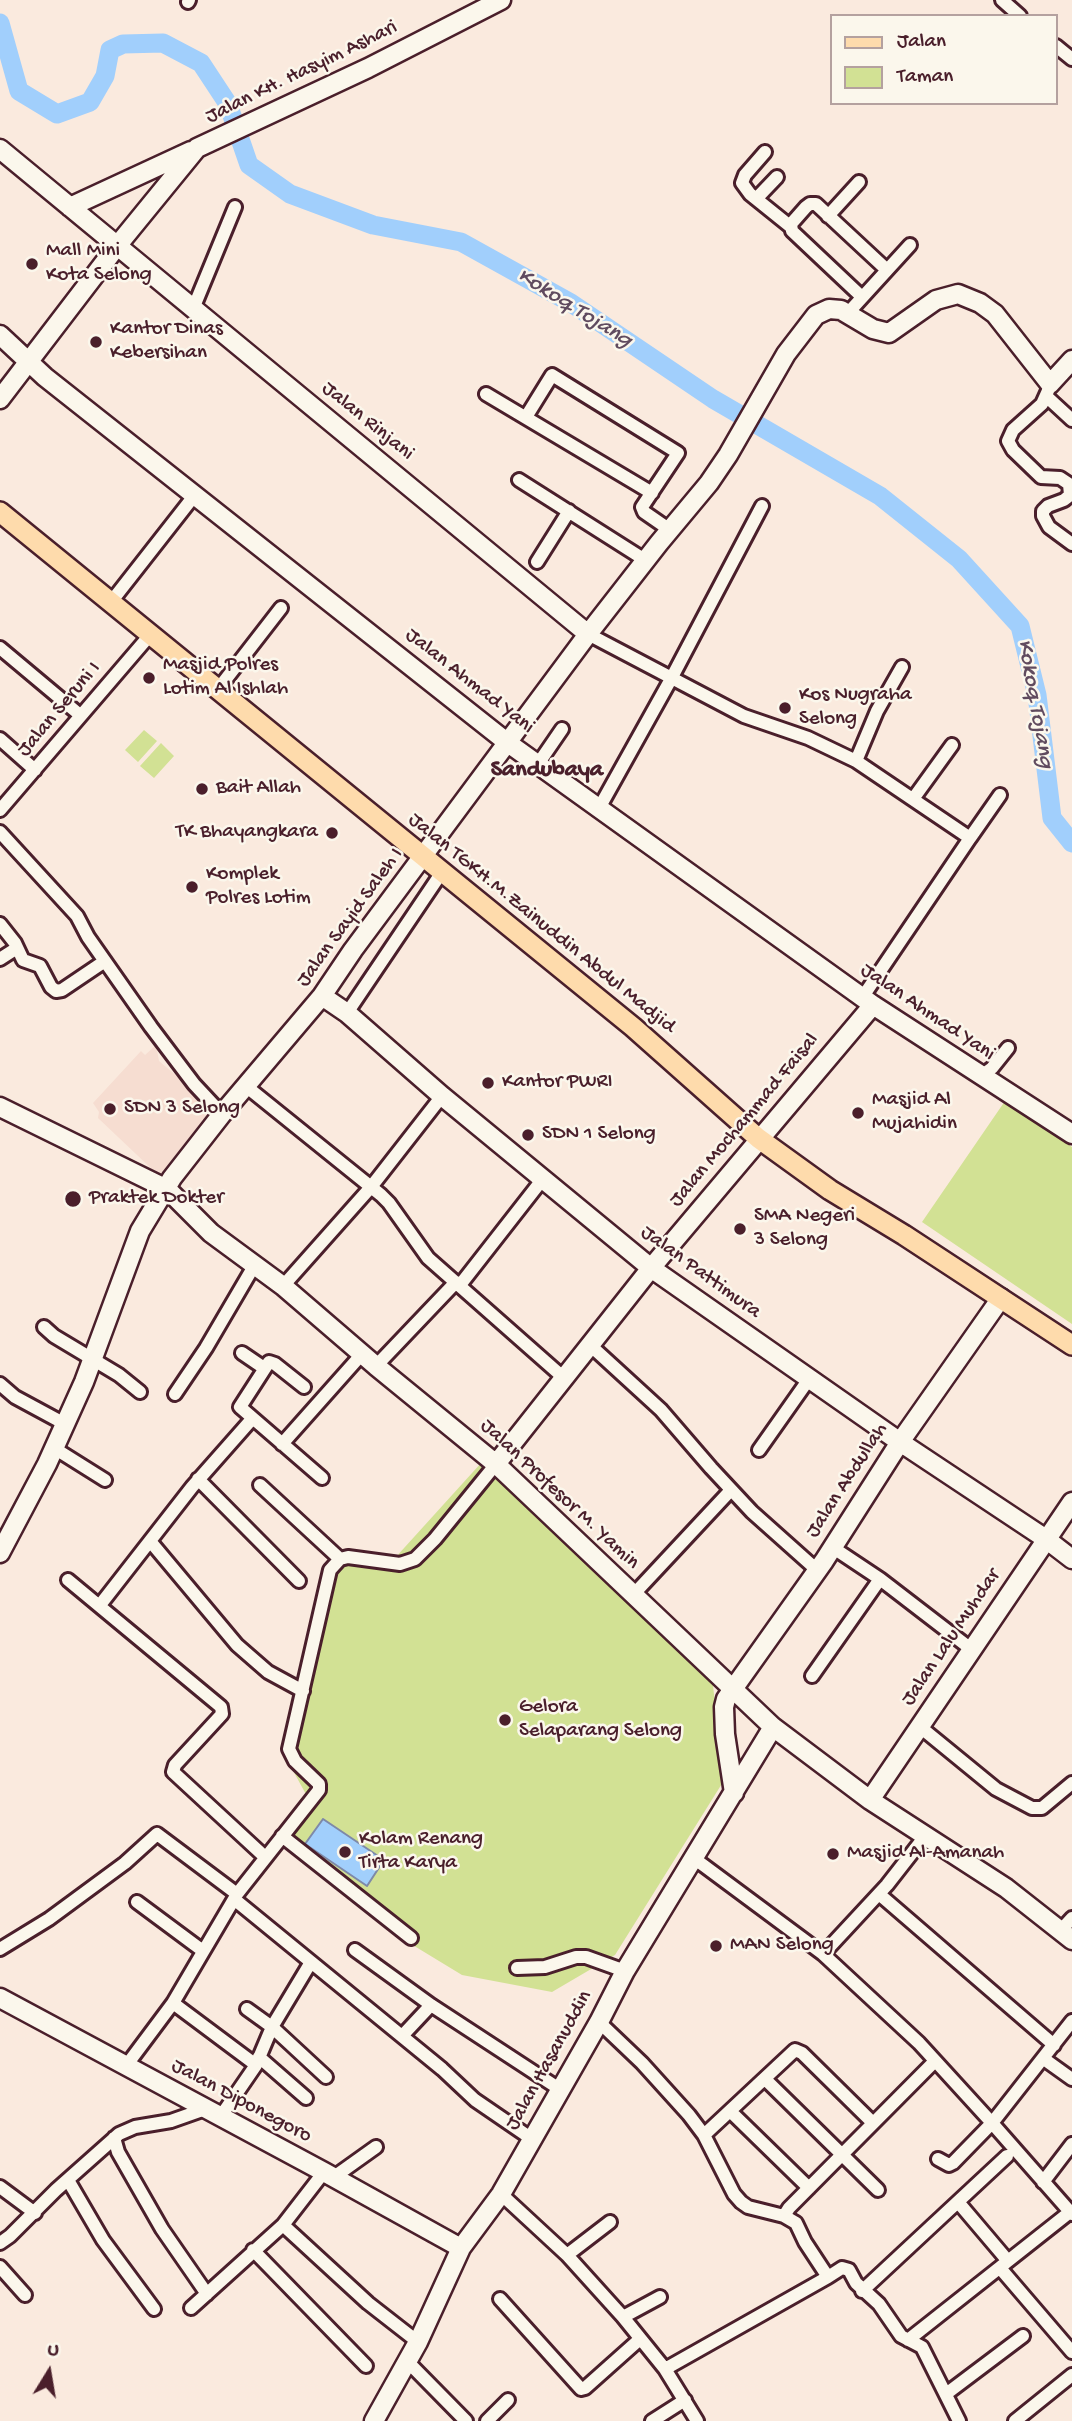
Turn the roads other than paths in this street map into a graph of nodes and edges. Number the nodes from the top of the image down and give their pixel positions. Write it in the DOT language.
graph roads {
  1 [pos="501,0"];
  2 [pos="1002,0"];
  3 [pos="479,5"];
  4 [pos="1018,14"];
  5 [pos="1058,48"];
  6 [pos="1072,59"];
  7 [pos="204,145"];
  8 [pos="0,149"];
  9 [pos="765,152"];
  10 [pos="777,177"];
  11 [pos="859,182"];
  12 [pos="756,199"];
  13 [pos="70,207"];
  14 [pos="235,207"];
  15 [pos="828,216"];
  16 [pos="790,227"];
  17 [pos="910,245"];
  18 [pos="117,246"];
  19 [pos="887,270"];
  20 [pos="862,297"];
  21 [pos="193,309"];
  22 [pos="848,313"];
  23 [pos="0,335"];
  24 [pos="1072,360"];
  25 [pos="28,362"];
  26 [pos="1049,390"];
  27 [pos="485,394"];
  28 [pos="0,399"];
  29 [pos="526,417"];
  30 [pos="1072,420"];
  31 [pos="519,480"];
  32 [pos="652,493"];
  33 [pos="194,496"];
  34 [pos="762,506"];
  35 [pos="569,511"];
  36 [pos="0,512"];
  37 [pos="670,530"];
  38 [pos="1072,544"];
  39 [pos="645,560"];
  40 [pos="537,562"];
  41 [pos="111,602"];
  42 [pos="281,608"];
  43 [pos="588,634"];
  44 [pos="150,635"];
  45 [pos="0,648"];
  46 [pos="902,667"];
  47 [pos="671,679"];
  48 [pos="219,688"];
  49 [pos="80,715"];
  50 [pos="562,729"];
  51 [pos="0,739"];
  52 [pos="508,743"];
  53 [pos="952,745"];
  54 [pos="856,761"];
  55 [pos="538,764"];
  56 [pos="35,769"];
  57 [pos="1000,795"];
  58 [pos="913,799"];
  59 [pos="0,810"];
  60 [pos="598,810"];
  61 [pos="0,832"];
  62 [pos="970,838"];
  63 [pos="424,858"];
  64 [pos="442,872"];
  65 [pos="0,924"];
  66 [pos="17,948"];
  67 [pos="0,959"];
  68 [pos="105,961"];
  69 [pos="322,996"];
  70 [pos="867,1002"];
  71 [pos="347,1013"];
  72 [pos="1008,1048"];
  73 [pos="981,1076"];
  74 [pos="247,1087"];
  75 [pos="442,1096"];
  76 [pos="0,1107"];
  77 [pos="222,1114"];
  78 [pos="1072,1134"];
  79 [pos="758,1138"];
  80 [pos="542,1180"];
  81 [pos="371,1187"];
  82 [pos="167,1189"];
  83 [pos="254,1266"];
  84 [pos="651,1268"];
  85 [pos="458,1283"];
  86 [pos="284,1286"];
  87 [pos="1001,1298"];
  88 [pos="44,1326"];
  89 [pos="590,1345"];
  90 [pos="1072,1345"];
  91 [pos="242,1353"];
  92 [pos="362,1354"];
  93 [pos="92,1360"];
  94 [pos="376,1366"];
  95 [pos="264,1368"];
  96 [pos="564,1378"];
  97 [pos="809,1379"];
  98 [pos="0,1384"];
  99 [pos="304,1387"];
  100 [pos="140,1392"];
  101 [pos="175,1394"];
  102 [pos="252,1419"];
  103 [pos="65,1424"];
  104 [pos="900,1442"];
  105 [pos="282,1444"];
  106 [pos="54,1448"];
  107 [pos="759,1450"];
  108 [pos="496,1464"];
  109 [pos="322,1478"];
  110 [pos="198,1479"];
  111 [pos="105,1480"];
  112 [pos="260,1485"];
  113 [pos="731,1490"];
  114 [pos="1072,1502"];
  115 [pos="1046,1539"];
  116 [pos="150,1541"];
  117 [pos="832,1547"];
  118 [pos="0,1553"];
  119 [pos="340,1559"];
  120 [pos="1072,1559"];
  121 [pos="817,1570"];
  122 [pos="880,1579"];
  123 [pos="68,1580"];
  124 [pos="299,1581"];
  125 [pos="633,1595"];
  126 [pos="100,1605"];
  127 [pos="971,1649"];
  128 [pos="812,1676"];
  129 [pos="733,1689"];
  130 [pos="303,1691"];
  131 [pos="919,1726"];
  132 [pos="773,1727"];
  133 [pos="1072,1783"];
  134 [pos="734,1793"];
  135 [pos="870,1800"];
  136 [pos="926,1835"];
  137 [pos="282,1836"];
  138 [pos="265,1857"];
  139 [pos="695,1859"];
  140 [pos="879,1894"];
  141 [pos="235,1896"];
  142 [pos="137,1902"];
  143 [pos="1068,1929"];
  144 [pos="411,1938"];
  145 [pos="0,1949"];
  146 [pos="355,1950"];
  147 [pos="203,1951"];
  148 [pos="823,1954"];
  149 [pos="311,1962"];
  150 [pos="517,1968"];
  151 [pos="625,1971"];
  152 [pos="0,1998"];
  153 [pos="173,2003"];
  154 [pos="431,2005"];
  155 [pos="247,2009"];
  156 [pos="1072,2021"];
  157 [pos="599,2022"];
  158 [pos="272,2027"];
  159 [pos="402,2036"];
  160 [pos="1054,2045"];
  161 [pos="1044,2059"];
  162 [pos="257,2061"];
  163 [pos="935,2061"];
  164 [pos="126,2066"];
  165 [pos="326,2077"];
  166 [pos="765,2079"];
  167 [pos="1072,2079"];
  168 [pos="561,2090"];
  169 [pos="306,2098"];
  170 [pos="730,2111"];
  171 [pos="213,2113"];
  172 [pos="873,2123"];
  173 [pos="992,2123"];
  174 [pos="704,2135"];
  175 [pos="114,2137"];
  176 [pos="532,2139"];
  177 [pos="1072,2144"];
  178 [pos="376,2147"];
  179 [pos="843,2153"];
  180 [pos="1007,2156"];
  181 [pos="938,2159"];
  182 [pos="329,2174"];
  183 [pos="68,2180"];
  184 [pos="1043,2182"];
  185 [pos="0,2187"];
  186 [pos="809,2188"];
  187 [pos="878,2190"];
  188 [pos="500,2194"];
  189 [pos="958,2202"];
  190 [pos="35,2213"];
  191 [pos="1071,2213"];
  192 [pos="784,2216"];
  193 [pos="610,2222"];
  194 [pos="283,2225"];
  195 [pos="0,2243"];
  196 [pos="461,2248"];
  197 [pos="253,2250"];
  198 [pos="567,2255"];
  199 [pos="1004,2265"];
  200 [pos="0,2267"];
  201 [pos="828,2277"];
  202 [pos="862,2291"];
  203 [pos="207,2294"];
  204 [pos="25,2295"];
  205 [pos="660,2297"];
  206 [pos="500,2299"];
  207 [pos="191,2308"];
  208 [pos="154,2309"];
  209 [pos="623,2318"];
  210 [pos="1023,2336"];
  211 [pos="640,2339"];
  212 [pos="908,2340"];
  213 [pos="418,2342"];
  214 [pos="1072,2352"];
  215 [pos="407,2361"];
  216 [pos="366,2366"];
  217 [pos="665,2370"];
  218 [pos="1072,2375"];
  219 [pos="946,2395"];
  220 [pos="685,2399"];
  221 [pos="508,2400"];
  222 [pos="374,2421"];
  223 [pos="466,2421"];
  224 [pos="487,2421"];
  225 [pos="652,2421"];
  226 [pos="697,2421"];
  227 [pos="959,2421"];
  228 [pos="1015,2421"];
  1 -- 3 [label="street, Jalan KH. Hasyim Ashari"];
  2 -- 4 [label="street"];
  3 -- 7 [label="street, Jalan KH. Hasyim Ashari"];
  5 -- 6 [label="street"];
  7 -- 13 [label="street, Jalan KH. Hasyim Ashari"];
  7 -- 18 [label="street, Jalan KH. Hasyim Ashari"];
  8 -- 13 [label="street, Jalan Rinjani"];
  9 -- 12 [label="street"];
  10 -- 12 [label="street"];
  11 -- 15 [label="street"];
  12 -- 16 [label="street"];
  13 -- 18 [label="street, Jalan Rinjani"];
  14 -- 21 [label="street"];
  15 -- 16 [label="street"];
  15 -- 19 [label="street"];
  16 -- 20 [label="street"];
  17 -- 19 [label="street"];
  18 -- 21 [label="street, Jalan Rinjani"];
  18 -- 25 [label="street, Jalan KH. Hasyim Ashari"];
  19 -- 20 [label="street"];
  20 -- 22 [label="street"];
  21 -- 43 [label="street, Jalan Rinjani"];
  22 -- 26 [label="street"];
  22 -- 37 [label="street, Jalan Sayid Saleh I"];
  23 -- 25 [label="street, Jalan Ahmad Yani"];
  24 -- 26 [label="street"];
  25 -- 28 [label="street, Jalan KH. Hasyim Ashari"];
  25 -- 33 [label="street, Jalan Ahmad Yani"];
  26 -- 30 [label="street"];
  26 -- 38 [label="street"];
  27 -- 29 [label="street"];
  29 -- 32 [label="street"];
  29 -- 32 [label="street"];
  31 -- 35 [label="street"];
  32 -- 37 [label="street"];
  33 -- 41 [label="street"];
  33 -- 52 [label="street, Jalan Ahmad Yani"];
  34 -- 47 [label="street"];
  35 -- 39 [label="street"];
  35 -- 40 [label="street"];
  36 -- 41 [label="main road, Jalan TGKH.M.Zainuddin Abdul Madjid"];
  37 -- 39 [label="street, Jalan Sayid Saleh I"];
  39 -- 43 [label="street, Jalan Sayid Saleh I"];
  41 -- 44 [label="main road, Jalan TGKH.M.Zainuddin Abdul Madjid"];
  42 -- 48 [label="street"];
  43 -- 47 [label="street"];
  43 -- 52 [label="street, Jalan Sayid Saleh I"];
  44 -- 48 [label="main road, Jalan TGKH.M.Zainuddin Abdul Madjid"];
  44 -- 49 [label="street, Jalan Seruni I"];
  45 -- 49 [label="street"];
  46 -- 54 [label="street"];
  47 -- 54 [label="street"];
  47 -- 60 [label="street"];
  48 -- 63 [label="main road, Jalan TGKH.M.Zainuddin Abdul Madjid"];
  49 -- 56 [label="street, Jalan Seruni I"];
  50 -- 55 [label="street"];
  51 -- 56 [label="street"];
  52 -- 55 [label="street, Jalan Ahmad Yani"];
  52 -- 63 [label="street, Jalan Sayid Saleh I"];
  53 -- 58 [label="street"];
  54 -- 58 [label="street"];
  55 -- 60 [label="street, Jalan Ahmad Yani"];
  56 -- 59 [label="street, Jalan Seruni I"];
  57 -- 62 [label="street"];
  58 -- 62 [label="street"];
  60 -- 70 [label="street, Jalan Ahmad Yani"];
  61 -- 68 [label="street"];
  62 -- 70 [label="street"];
  63 -- 64 [label="main road, Jalan TGKH.M.Zainuddin Abdul Madjid"];
  63 -- 69 [label="street, Jalan Sayid Saleh I"];
  64 -- 71 [label="street"];
  64 -- 79 [label="main road, Jalan TGKH.M.Zainuddin Abdul Madjid"];
  65 -- 66 [label="street"];
  66 -- 67 [label="street"];
  66 -- 68 [label="street"];
  68 -- 77 [label="street"];
  69 -- 71 [label="street, Jalan Pattimura"];
  69 -- 74 [label="street, Jalan Sayid Saleh I"];
  70 -- 73 [label="street, Jalan Ahmad Yani"];
  70 -- 79 [label="street, Jalan Mochammad Faisal"];
  71 -- 75 [label="street, Jalan Pattimura"];
  72 -- 73 [label="street"];
  73 -- 78 [label="street, Jalan Ahmad Yani"];
  74 -- 77 [label="street, Jalan Sayid Saleh I"];
  74 -- 81 [label="street"];
  75 -- 80 [label="street, Jalan Pattimura"];
  75 -- 81 [label="street"];
  76 -- 82 [label="street, Jalan Profesor M. Yamin"];
  77 -- 82 [label="street, Jalan Sayid Saleh I"];
  79 -- 84 [label="street, Jalan Mochammad Faisal"];
  79 -- 87 [label="main road, Jalan TGKH.M.Zainuddin Abdul Madjid"];
  80 -- 84 [label="street, Jalan Pattimura"];
  80 -- 85 [label="street"];
  81 -- 85 [label="street"];
  81 -- 86 [label="street"];
  82 -- 83 [label="street, Jalan Profesor M. Yamin"];
  82 -- 93 [label="street, Jalan Sayid Saleh I"];
  83 -- 86 [label="street, Jalan Profesor M. Yamin"];
  83 -- 101 [label="street"];
  84 -- 89 [label="street, Jalan Mochammad Faisal"];
  84 -- 97 [label="street, Jalan Pattimura"];
  85 -- 94 [label="street"];
  85 -- 96 [label="street"];
  86 -- 92 [label="street, Jalan Profesor M. Yamin"];
  87 -- 90 [label="main road, Jalan TGKH.M.Zainuddin Abdul Madjid"];
  87 -- 104 [label="street, Jalan Abdullah"];
  88 -- 93 [label="street"];
  89 -- 96 [label="street, Jalan Mochammad Faisal"];
  89 -- 113 [label="street"];
  91 -- 95 [label="street"];
  92 -- 94 [label="street, Jalan Profesor M. Yamin"];
  92 -- 105 [label="street"];
  93 -- 100 [label="street"];
  93 -- 103 [label="street, Jalan Sayid Saleh I"];
  94 -- 108 [label="street, Jalan Profesor M. Yamin"];
  95 -- 99 [label="street"];
  95 -- 102 [label="street"];
  96 -- 108 [label="street, Jalan Mochammad Faisal"];
  97 -- 104 [label="street, Jalan Pattimura"];
  97 -- 107 [label="street"];
  98 -- 103 [label="street"];
  102 -- 105 [label="street"];
  102 -- 110 [label="street"];
  103 -- 106 [label="street, Jalan Sayid Saleh I"];
  104 -- 115 [label="street, Jalan Pattimura"];
  104 -- 117 [label="street, Jalan Abdullah"];
  105 -- 109 [label="street"];
  106 -- 111 [label="street"];
  106 -- 118 [label="street, Jalan Sayid Saleh I"];
  108 -- 119 [label="street"];
  108 -- 125 [label="street, Jalan Profesor M. Yamin"];
  110 -- 116 [label="street"];
  110 -- 124 [label="street"];
  112 -- 119 [label="street"];
  113 -- 121 [label="street"];
  113 -- 125 [label="street"];
  114 -- 115 [label="street, Jalan Lalu Muhdar"];
  115 -- 120 [label="street, Jalan Pattimura"];
  115 -- 127 [label="street, Jalan Lalu Muhdar"];
  116 -- 126 [label="street"];
  116 -- 130 [label="street"];
  117 -- 121 [label="street, Jalan Abdullah"];
  117 -- 122 [label="street"];
  119 -- 130 [label="street"];
  121 -- 129 [label="street, Jalan Abdullah"];
  122 -- 127 [label="street"];
  122 -- 128 [label="street"];
  123 -- 126 [label="street"];
  125 -- 129 [label="street, Jalan Profesor M. Yamin"];
  126 -- 138 [label="street"];
  127 -- 131 [label="street, Jalan Lalu Muhdar"];
  129 -- 132 [label="street, Jalan Profesor M. Yamin"];
  129 -- 134 [label="street"];
  130 -- 137 [label="street"];
  131 -- 133 [label="street"];
  131 -- 135 [label="street, Jalan Lalu Muhdar"];
  132 -- 134 [label="street, Jalan Hasanuddin"];
  132 -- 135 [label="street, Jalan Profesor M. Yamin"];
  134 -- 139 [label="street, Jalan Hasanuddin"];
  135 -- 136 [label="street, Jalan Profesor M. Yamin"];
  136 -- 140 [label="street"];
  136 -- 143 [label="street, Jalan Profesor M. Yamin"];
  137 -- 138 [label="street"];
  137 -- 144 [label="street"];
  138 -- 141 [label="street"];
  139 -- 148 [label="street"];
  139 -- 151 [label="street, Jalan Hasanuddin"];
  140 -- 148 [label="street"];
  140 -- 160 [label="street"];
  141 -- 145 [label="street"];
  141 -- 147 [label="street"];
  141 -- 149 [label="street"];
  142 -- 147 [label="street"];
  146 -- 154 [label="street"];
  147 -- 153 [label="street"];
  148 -- 163 [label="street"];
  149 -- 158 [label="street"];
  149 -- 159 [label="street"];
  150 -- 151 [label="street"];
  151 -- 157 [label="street, Jalan Hasanuddin"];
  152 -- 164 [label="street, Jalan Diponegoro"];
  153 -- 162 [label="street"];
  153 -- 164 [label="street"];
  154 -- 159 [label="street"];
  154 -- 168 [label="street"];
  155 -- 158 [label="street"];
  156 -- 160 [label="street"];
  157 -- 168 [label="street, Jalan Hasanuddin"];
  157 -- 174 [label="street"];
  158 -- 162 [label="street"];
  158 -- 165 [label="street"];
  159 -- 176 [label="street"];
  160 -- 161 [label="street"];
  161 -- 167 [label="street"];
  161 -- 173 [label="street"];
  162 -- 169 [label="street"];
  162 -- 171 [label="street"];
  163 -- 172 [label="street"];
  163 -- 173 [label="street"];
  164 -- 171 [label="street, Jalan Diponegoro"];
  166 -- 170 [label="street"];
  166 -- 172 [label="street"];
  166 -- 179 [label="street"];
  168 -- 176 [label="street, Jalan Hasanuddin"];
  170 -- 174 [label="street"];
  170 -- 186 [label="street"];
  171 -- 175 [label="street"];
  171 -- 182 [label="street, Jalan Diponegoro"];
  172 -- 179 [label="street"];
  173 -- 181 [label="street"];
  173 -- 184 [label="street"];
  174 -- 192 [label="street"];
  175 -- 183 [label="street"];
  175 -- 203 [label="street"];
  176 -- 188 [label="street, Jalan Hasanuddin"];
  177 -- 184 [label="street"];
  178 -- 182 [label="street"];
  179 -- 186 [label="street"];
  179 -- 187 [label="street"];
  180 -- 189 [label="street"];
  182 -- 194 [label="street"];
  182 -- 196 [label="street, Jalan Diponegoro"];
  183 -- 190 [label="street"];
  183 -- 208 [label="street"];
  184 -- 191 [label="street"];
  185 -- 190 [label="street"];
  186 -- 192 [label="street"];
  188 -- 196 [label="street, Jalan Hasanuddin"];
  188 -- 198 [label="street"];
  189 -- 199 [label="street"];
  189 -- 202 [label="street"];
  190 -- 195 [label="street"];
  191 -- 199 [label="street"];
  192 -- 201 [label="street"];
  193 -- 198 [label="street"];
  194 -- 197 [label="street"];
  194 -- 213 [label="street"];
  196 -- 213 [label="street, Jalan Hasanuddin"];
  197 -- 203 [label="street"];
  197 -- 216 [label="street"];
  198 -- 209 [label="street"];
  199 -- 212 [label="street"];
  199 -- 214 [label="street"];
  200 -- 204 [label="street"];
  201 -- 202 [label="street"];
  201 -- 217 [label="street"];
  202 -- 212 [label="street"];
  203 -- 207 [label="street"];
  205 -- 209 [label="street"];
  206 -- 211 [label="street"];
  209 -- 211 [label="street"];
  210 -- 219 [label="street"];
  211 -- 217 [label="street"];
  212 -- 219 [label="street"];
  213 -- 215 [label="street, Jalan Hasanuddin"];
  215 -- 222 [label="street, Jalan Hasanuddin"];
  215 -- 223 [label="street"];
  217 -- 220 [label="street"];
  218 -- 228 [label="street"];
  219 -- 227 [label="street"];
  220 -- 225 [label="street"];
  220 -- 226 [label="street"];
  221 -- 224 [label="street"];
}
